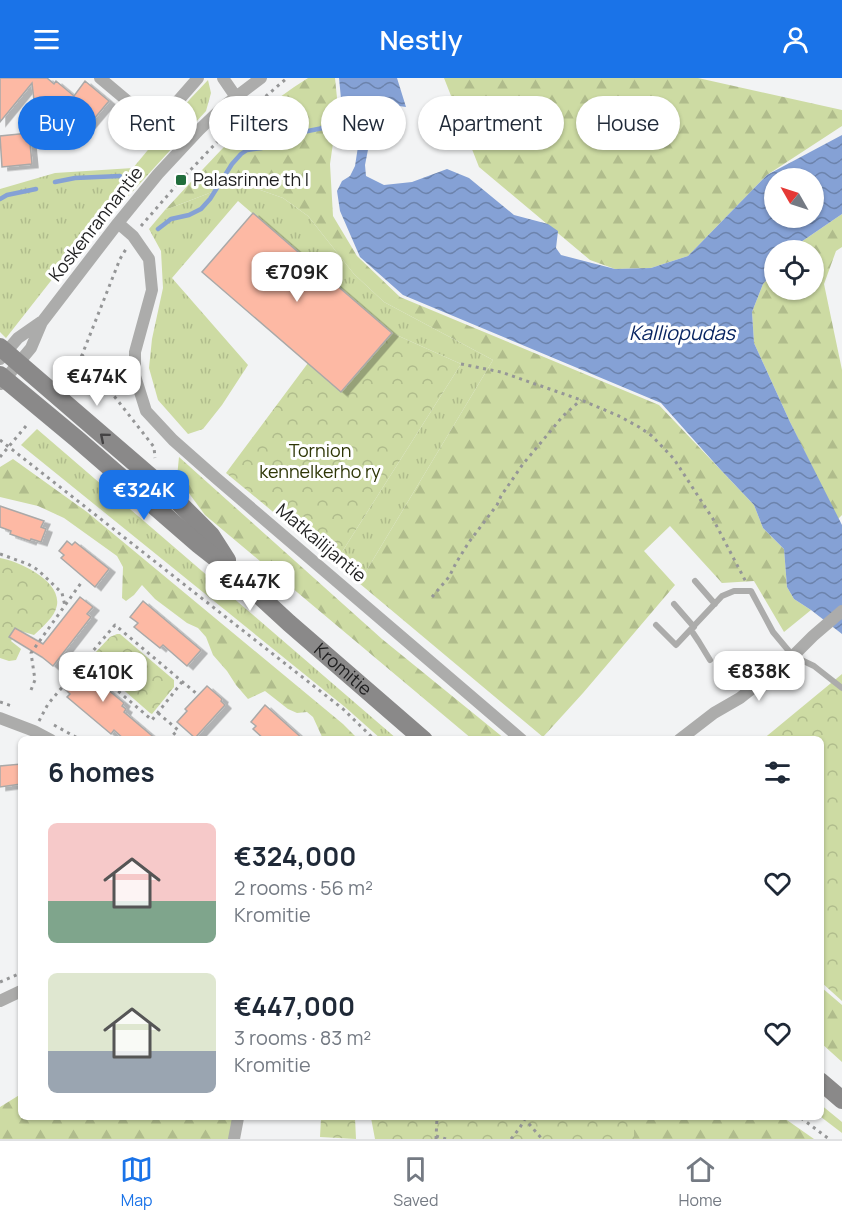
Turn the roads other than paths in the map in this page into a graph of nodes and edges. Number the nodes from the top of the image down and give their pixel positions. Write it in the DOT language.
graph roads {
  1 [pos="100,78"];
  2 [pos="198,78"];
  3 [pos="224,78"];
  4 [pos="261,78"];
  5 [pos="235,96"];
  6 [pos="237,96"];
  7 [pos="209,122"];
  8 [pos="118,223"];
  9 [pos="6,356"];
  10 [pos="2,380"];
  11 [pos="236,574"];
  12 [pos="695,581"];
  13 [pos="674,604"];
  14 [pos="715,604"];
  15 [pos="842,611"];
  16 [pos="656,625"];
  17 [pos="692,628"];
  18 [pos="793,656"];
  19 [pos="710,660"];
  20 [pos="842,688"];
  21 [pos="0,718"];
  22 [pos="43,736"];
  23 [pos="419,736"];
  24 [pos="517,736"];
  25 [pos="684,736"];
  26 [pos="18,992"];
  27 [pos="0,1001"];
  28 [pos="824,1085"];
  29 [pos="842,1100"];
  30 [pos="238,1120"];
  31 [pos="234,1139"];
  1 -- 2 [label="street"];
  3 -- 5 [label="street"];
  4 -- 6 [label="street, Koskenrannantie"];
  7 -- 8 [label="street, Koskenrannantie"];
  8 -- 9 [label="street, Koskenrannantie"];
  8 -- 24 [label="street, Matkailijantie"];
  9 -- 10 [label="street, Koskenrannantie"];
  11 -- 9 [label="main road, Kromitie, one-way"];
  10 -- 11 [label="main road, Kromitie"];
  11 -- 23 [label="main road, Kromitie"];
  12 -- 14 [label="lane"];
  13 -- 17 [label="lane"];
  14 -- 17 [label="lane"];
  14 -- 18 [label="lane"];
  15 -- 18 [label="street"];
  16 -- 17 [label="lane"];
  17 -- 19 [label="lane"];
  18 -- 20 [label="lane"];
  18 -- 25 [label="street"];
  21 -- 22 [label="street"];
  26 -- 27 [label="street"];
  28 -- 29 [label="main road"];
  30 -- 31 [label="street"];
}
